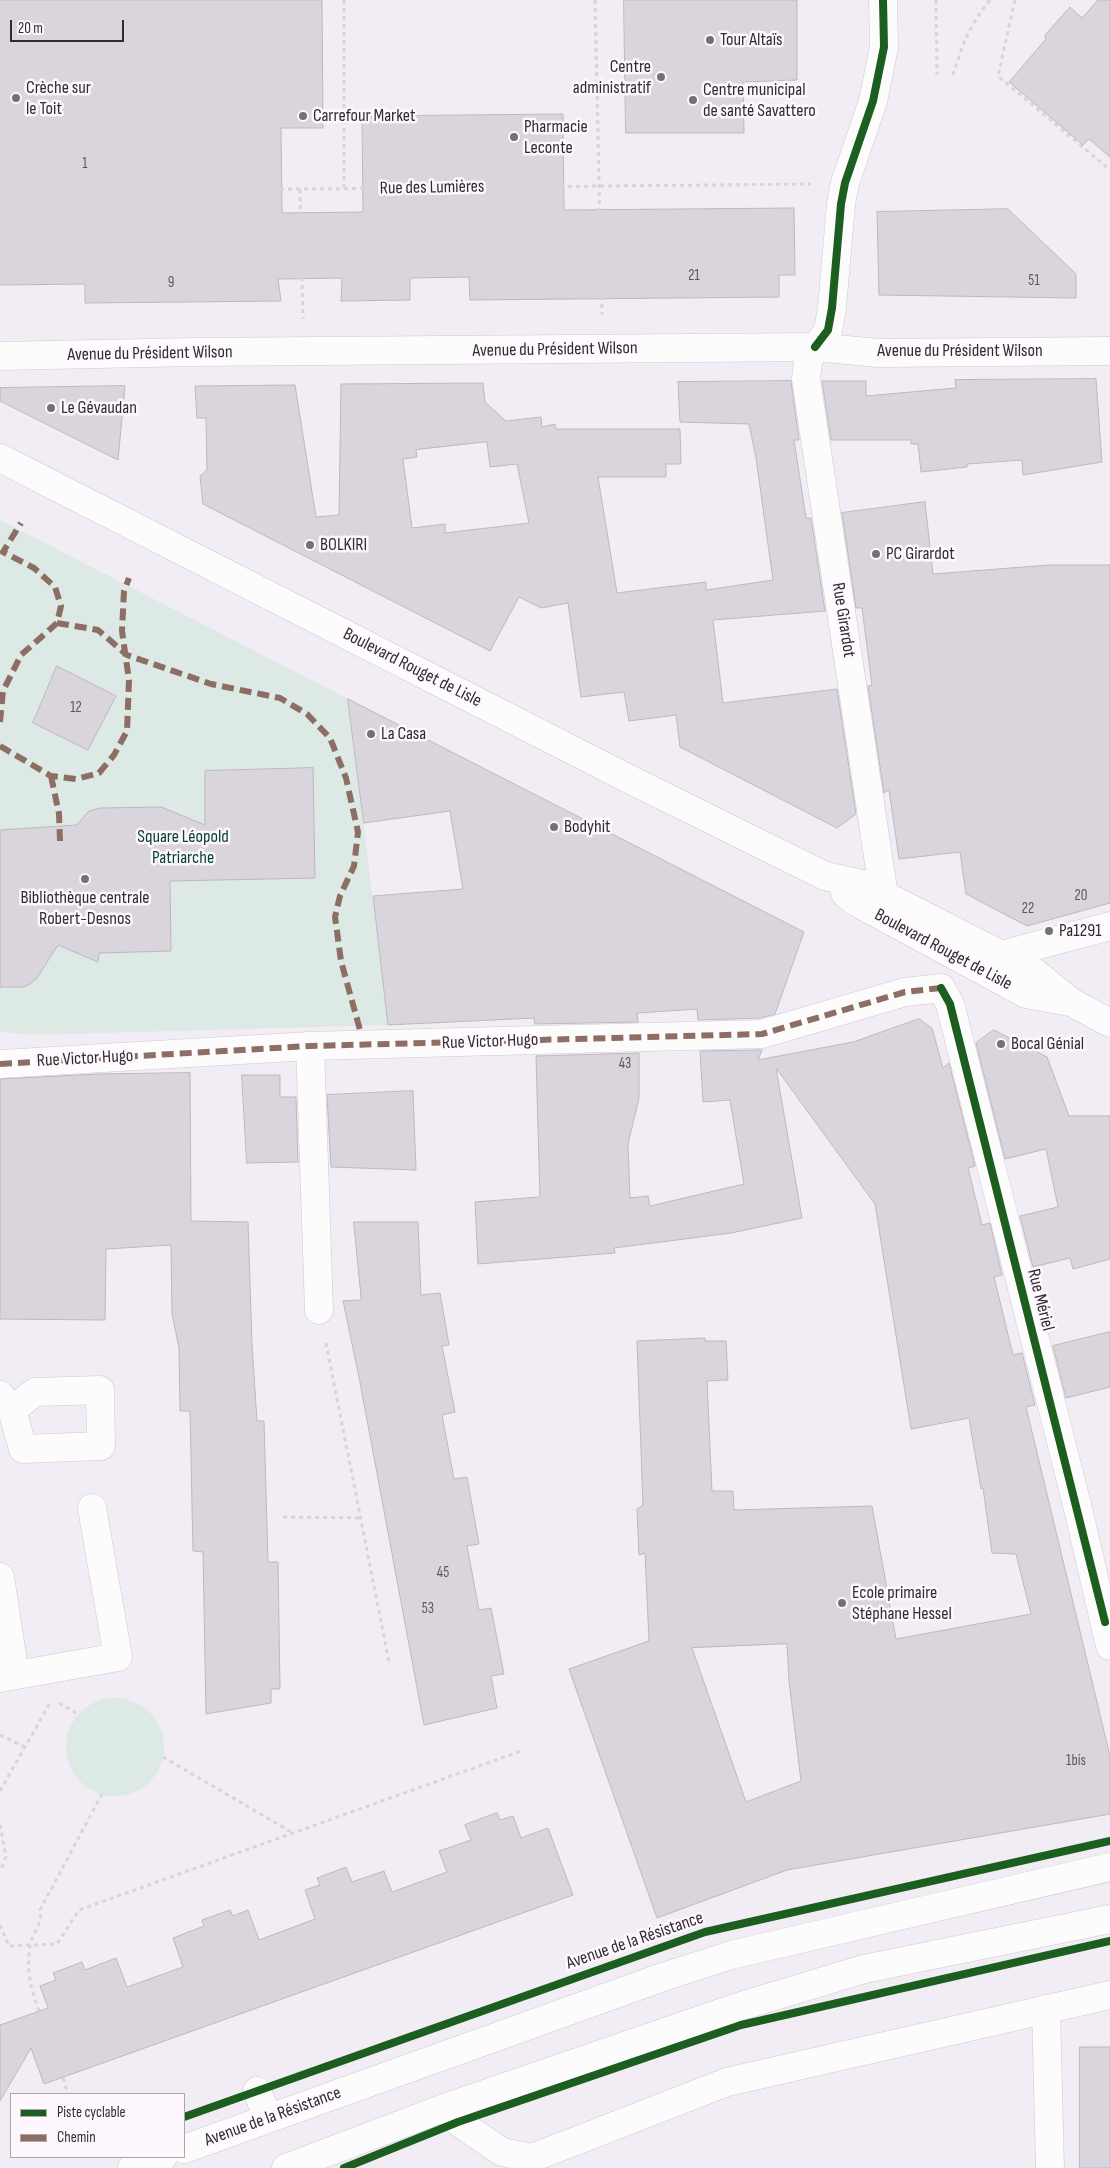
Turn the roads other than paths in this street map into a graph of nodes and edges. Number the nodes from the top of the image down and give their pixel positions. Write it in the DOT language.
graph roads {
  1 [pos="883,0"];
  2 [pos="815,347"];
  3 [pos="1110,351"];
  4 [pos="0,356"];
  5 [pos="0,458"];
  6 [pos="825,876"];
  7 [pos="884,896"];
  8 [pos="1110,926"];
  9 [pos="1001,955"];
  10 [pos="957,959"];
  11 [pos="941,988"];
  12 [pos="1071,1002"];
  13 [pos="1110,1023"];
  14 [pos="310,1046"];
  15 [pos="0,1064"];
  16 [pos="319,1310"];
  17 [pos="92,1508"];
  18 [pos="0,1577"];
  19 [pos="1107,1634"];
  20 [pos="7,1676"];
  21 [pos="1110,1867"];
  22 [pos="1110,1918"];
  23 [pos="1110,1995"];
  24 [pos="1046,2009"];
  25 [pos="257,2091"];
  26 [pos="444,2108"];
  27 [pos="268,2118"];
  28 [pos="185,2150"];
  29 [pos="160,2158"];
  30 [pos="132,2168"];
  31 [pos="286,2168"];
  32 [pos="1050,2168"];
  1 -- 2 [label="street, Rue Girardot"];
  2 -- 3 [label="street, Avenue du Président Wilson"];
  2 -- 4 [label="street, Avenue du Président Wilson"];
  2 -- 7 [label="street, Rue Girardot"];
  5 -- 6 [label="street, Boulevard Rouget de Lisle"];
  6 -- 7 [label="street, Boulevard Rouget de Lisle"];
  6 -- 10 [label="street, Boulevard Rouget de Lisle"];
  7 -- 9 [label="street, Boulevard Rouget de Lisle"];
  8 -- 9 [label="street"];
  9 -- 12 [label="street, Boulevard Rouget de Lisle"];
  10 -- 11 [label="street"];
  10 -- 12 [label="street, Boulevard Rouget de Lisle"];
  11 -- 14 [label="street, Rue Victor Hugo"];
  11 -- 19 [label="street, Rue Mériel"];
  12 -- 13 [label="street, Boulevard Rouget de Lisle"];
  14 -- 15 [label="street, Rue Victor Hugo"];
  14 -- 16 [label="street"];
  17 -- 20 [label="street"];
  18 -- 20 [label="street"];
  21 -- 27 [label="street, Avenue de la Résistance"];
  22 -- 26 [label="street"];
  23 -- 24 [label="street"];
  24 -- 26 [label="street"];
  24 -- 32 [label="street"];
  25 -- 27 [label="street"];
  26 -- 31 [label="street"];
  27 -- 28 [label="street, Avenue de la Résistance"];
  29 -- 30 [label="street"];
}
